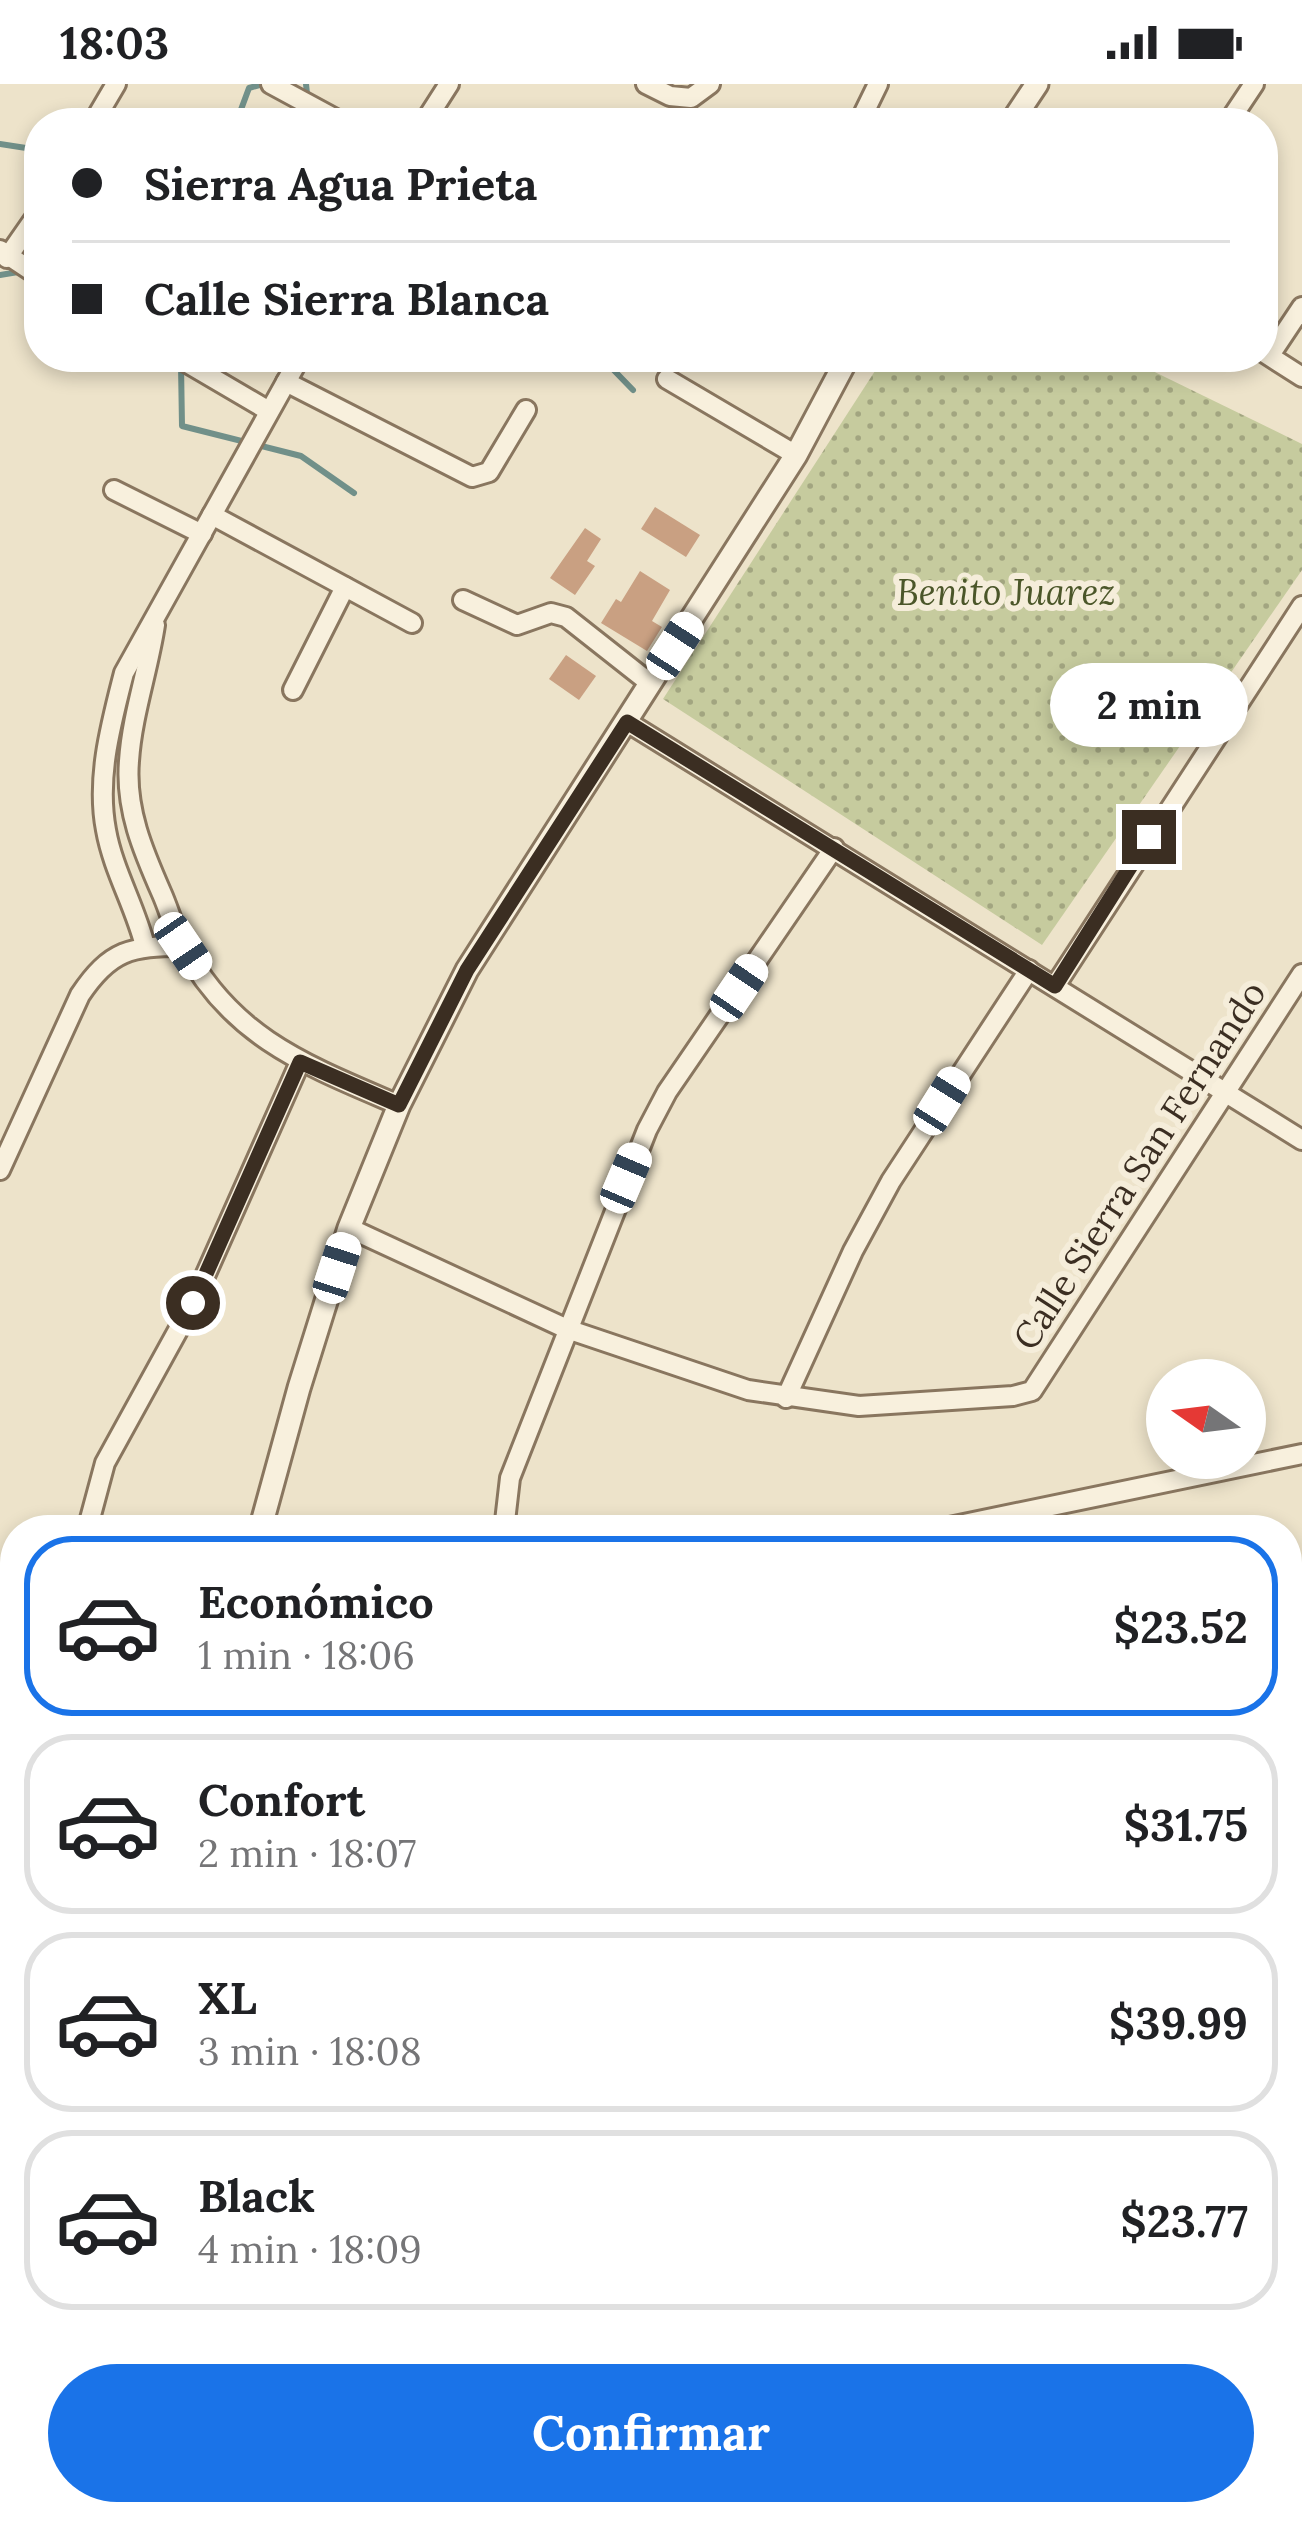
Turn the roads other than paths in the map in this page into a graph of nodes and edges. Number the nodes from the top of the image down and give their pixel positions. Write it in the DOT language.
graph roads {
  1 [pos="271,84"];
  2 [pos="646,84"];
  3 [pos="710,84"];
  4 [pos="315,108"];
  5 [pos="24,230"];
  6 [pos="4,254"];
  7 [pos="1302,308"];
  8 [pos="1278,339"];
  9 [pos="202,372"];
  10 [pos="291,372"];
  11 [pos="840,372"];
  12 [pos="667,379"];
  13 [pos="286,382"];
  14 [pos="526,410"];
  15 [pos="268,411"];
  16 [pos="796,455"];
  17 [pos="114,490"];
  18 [pos="212,515"];
  19 [pos="202,534"];
  20 [pos="345,587"];
  21 [pos="463,601"];
  22 [pos="1302,606"];
  23 [pos="155,620"];
  24 [pos="412,623"];
  25 [pos="651,684"];
  26 [pos="293,690"];
  27 [pos="627,722"];
  28 [pos="834,848"];
  29 [pos="145,946"];
  30 [pos="183,946"];
  31 [pos="1029,970"];
  32 [pos="1302,974"];
  33 [pos="1055,986"];
  34 [pos="300,1062"];
  35 [pos="1226,1096"];
  36 [pos="399,1105"];
  37 [pos="1302,1140"];
  38 [pos="0,1170"];
  39 [pos="350,1228"];
  40 [pos="567,1329"];
  41 [pos="786,1398"];
  42 [pos="1302,1454"];
  43 [pos="91,1515"];
  44 [pos="264,1515"];
  45 [pos="506,1515"];
  46 [pos="1007,1515"];
  1 -- 4 [label="street"];
  2 -- 3 [label="street"];
  5 -- 6 [label="street"];
  7 -- 8 [label="street"];
  9 -- 15 [label="street"];
  10 -- 13 [label="street"];
  11 -- 16 [label="street"];
  12 -- 16 [label="street"];
  13 -- 14 [label="street"];
  13 -- 15 [label="street"];
  15 -- 18 [label="street"];
  16 -- 25 [label="street"];
  17 -- 19 [label="street"];
  18 -- 19 [label="street"];
  18 -- 20 [label="street"];
  19 -- 23 [label="street"];
  20 -- 24 [label="street"];
  20 -- 26 [label="street"];
  21 -- 25 [label="street"];
  22 -- 33 [label="street"];
  23 -- 29 [label="street"];
  23 -- 30 [label="street"];
  25 -- 27 [label="street"];
  27 -- 28 [label="street"];
  27 -- 36 [label="street"];
  28 -- 31 [label="street"];
  28 -- 40 [label="street"];
  29 -- 30 [label="street"];
  29 -- 38 [label="street"];
  30 -- 34 [label="street"];
  31 -- 33 [label="street"];
  31 -- 41 [label="street"];
  32 -- 35 [label="street, Calle Sierra San Fernando"];
  33 -- 35 [label="street"];
  34 -- 36 [label="street"];
  34 -- 43 [label="street"];
  35 -- 37 [label="street"];
  35 -- 41 [label="street, Calle Sierra San Fernando"];
  36 -- 39 [label="street"];
  39 -- 40 [label="street"];
  39 -- 44 [label="street"];
  40 -- 41 [label="street"];
  40 -- 45 [label="street"];
  42 -- 46 [label="street"];
}
